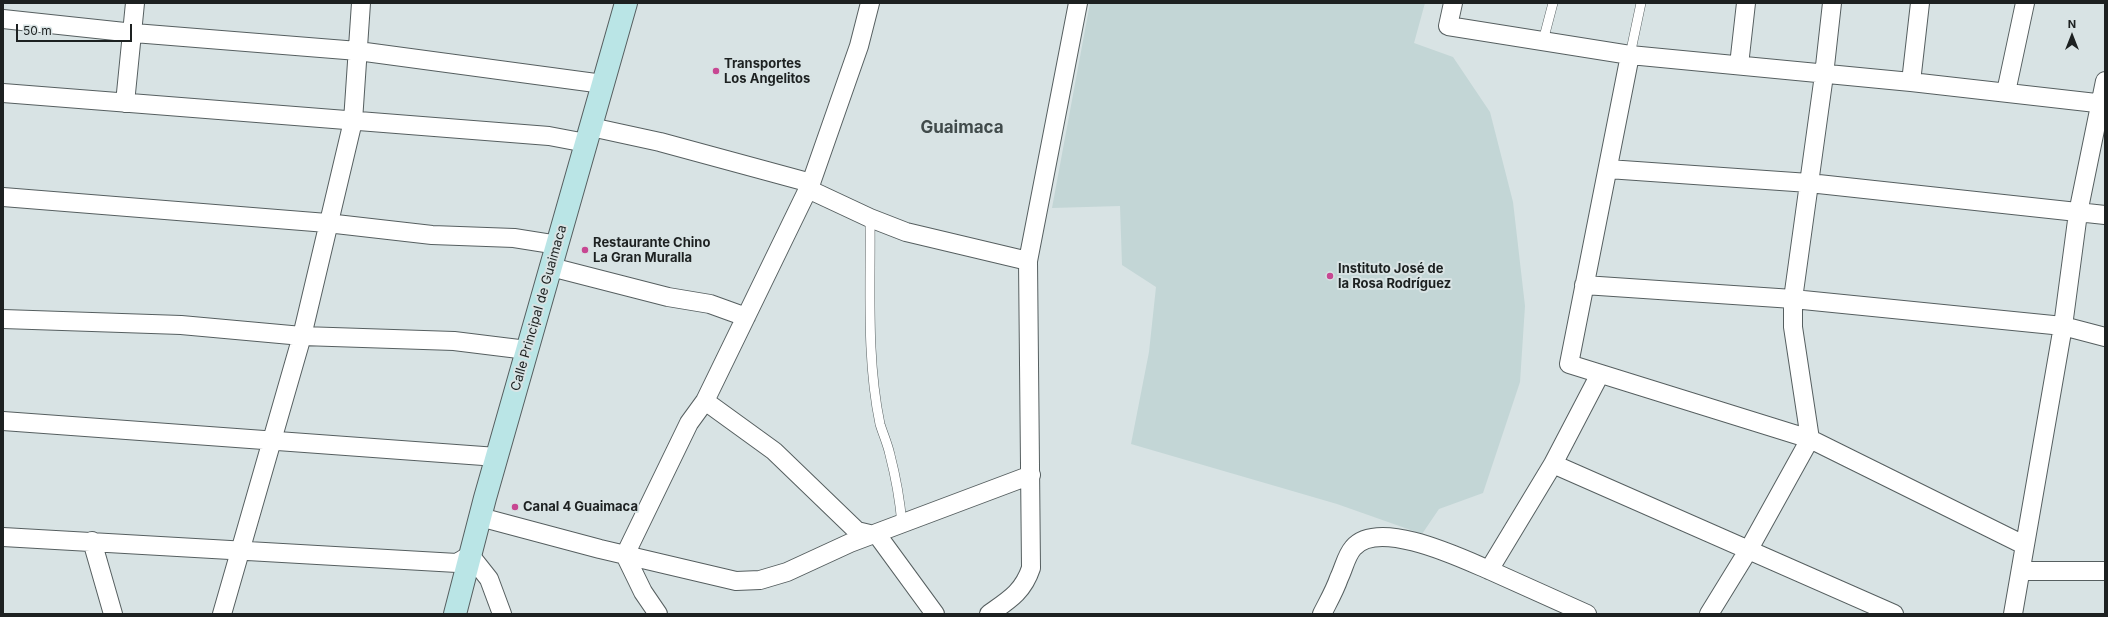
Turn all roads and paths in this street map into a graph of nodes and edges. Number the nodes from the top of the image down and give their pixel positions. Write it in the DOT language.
graph roads {
  1 [pos="136,3"];
  2 [pos="362,3"];
  3 [pos="626,3"];
  4 [pos="870,3"];
  5 [pos="1078,3"];
  6 [pos="1453,3"];
  7 [pos="1553,3"];
  8 [pos="1641,3"];
  9 [pos="1746,3"];
  10 [pos="1832,3"];
  11 [pos="1920,3"];
  12 [pos="2025,3"];
  13 [pos="3,19"];
  14 [pos="134,33"];
  15 [pos="1543,41"];
  16 [pos="358,51"];
  17 [pos="1630,55"];
  18 [pos="1739,65"];
  19 [pos="1824,75"];
  20 [pos="2105,81"];
  21 [pos="1911,82"];
  22 [pos="603,84"];
  23 [pos="2006,92"];
  24 [pos="3,93"];
  25 [pos="125,103"];
  26 [pos="2103,103"];
  27 [pos="353,121"];
  28 [pos="588,135"];
  29 [pos="1608,169"];
  30 [pos="1809,183"];
  31 [pos="810,186"];
  32 [pos="3,197"];
  33 [pos="2078,213"];
  34 [pos="2105,215"];
  35 [pos="870,218"];
  36 [pos="327,223"];
  37 [pos="558,245"];
  38 [pos="1028,261"];
  39 [pos="551,266"];
  40 [pos="1584,285"];
  41 [pos="1793,300"];
  42 [pos="746,317"];
  43 [pos="3,319"];
  44 [pos="2063,326"];
  45 [pos="302,336"];
  46 [pos="2105,337"];
  47 [pos="527,350"];
  48 [pos="1600,374"];
  49 [pos="705,401"];
  50 [pos="3,421"];
  51 [pos="1810,439"];
  52 [pos="272,440"];
  53 [pos="497,457"];
  54 [pos="1553,464"];
  55 [pos="1031,475"];
  56 [pos="480,517"];
  57 [pos="902,524"];
  58 [pos="874,535"];
  59 [pos="3,537"];
  60 [pos="92,541"];
  61 [pos="2024,545"];
  62 [pos="241,549"];
  63 [pos="1749,549"];
  64 [pos="470,554"];
  65 [pos="625,554"];
  66 [pos="1489,570"];
  67 [pos="2021,571"];
  68 [pos="2105,571"];
  69 [pos="113,614"];
  70 [pos="222,614"];
  71 [pos="455,614"];
  72 [pos="502,614"];
  73 [pos="658,614"];
  74 [pos="935,614"];
  75 [pos="989,614"];
  76 [pos="1322,614"];
  77 [pos="1587,614"];
  78 [pos="1709,614"];
  79 [pos="1894,614"];
  80 [pos="2013,614"];
  1 -- 14 [label="street"];
  2 -- 16 [label="street"];
  3 -- 22 [label="main road, Calle Principal de Guaimaca"];
  4 -- 31 [label="street"];
  5 -- 38 [label="street"];
  6 -- 15 [label="street"];
  7 -- 15 [label="lane"];
  8 -- 17 [label="lane"];
  9 -- 18 [label="street"];
  10 -- 19 [label="street"];
  11 -- 21 [label="street"];
  12 -- 23 [label="street"];
  13 -- 14 [label="street"];
  14 -- 16 [label="street"];
  14 -- 25 [label="street"];
  15 -- 17 [label="street"];
  16 -- 22 [label="street"];
  16 -- 27 [label="street"];
  17 -- 18 [label="street"];
  17 -- 29 [label="street"];
  18 -- 19 [label="street"];
  19 -- 21 [label="street"];
  19 -- 30 [label="street"];
  20 -- 26 [label="street"];
  21 -- 23 [label="street"];
  22 -- 28 [label="main road, Calle Principal de Guaimaca"];
  23 -- 26 [label="street"];
  24 -- 25 [label="street"];
  25 -- 27 [label="street"];
  26 -- 33 [label="street"];
  27 -- 28 [label="street"];
  27 -- 36 [label="street"];
  28 -- 31 [label="street"];
  28 -- 37 [label="main road, Calle Principal de Guaimaca"];
  29 -- 30 [label="street"];
  29 -- 40 [label="street"];
  30 -- 33 [label="street"];
  30 -- 41 [label="street"];
  31 -- 35 [label="street"];
  31 -- 42 [label="street"];
  32 -- 36 [label="street"];
  33 -- 34 [label="street"];
  33 -- 44 [label="street"];
  35 -- 38 [label="street"];
  35 -- 57 [label="lane"];
  36 -- 37 [label="street"];
  36 -- 45 [label="street"];
  37 -- 39 [label="main road, Calle Principal de Guaimaca"];
  38 -- 55 [label="street"];
  39 -- 42 [label="street"];
  39 -- 47 [label="main road, Calle Principal de Guaimaca"];
  40 -- 41 [label="street"];
  40 -- 48 [label="street"];
  41 -- 44 [label="street"];
  41 -- 51 [label="street"];
  42 -- 49 [label="street"];
  43 -- 45 [label="street"];
  44 -- 46 [label="street"];
  44 -- 61 [label="street"];
  45 -- 47 [label="street"];
  45 -- 52 [label="street"];
  47 -- 53 [label="main road, Calle Principal de Guaimaca"];
  48 -- 51 [label="street"];
  48 -- 54 [label="street"];
  49 -- 58 [label="street"];
  49 -- 65 [label="street"];
  50 -- 52 [label="street"];
  51 -- 61 [label="street"];
  51 -- 63 [label="street"];
  52 -- 53 [label="street"];
  52 -- 62 [label="street"];
  53 -- 56 [label="main road, Calle Principal de Guaimaca"];
  54 -- 63 [label="street"];
  54 -- 66 [label="street"];
  55 -- 57 [label="street"];
  55 -- 75 [label="street"];
  56 -- 64 [label="main road, Calle Principal de Guaimaca"];
  56 -- 65 [label="street"];
  57 -- 58 [label="street"];
  58 -- 65 [label="street"];
  58 -- 74 [label="street"];
  59 -- 60 [label="street"];
  60 -- 62 [label="street"];
  60 -- 69 [label="street"];
  61 -- 67 [label="street"];
  62 -- 64 [label="street"];
  62 -- 70 [label="street"];
  63 -- 78 [label="street"];
  63 -- 79 [label="street"];
  64 -- 71 [label="main road, Calle Principal de Guaimaca"];
  64 -- 72 [label="street"];
  65 -- 73 [label="street"];
  66 -- 76 [label="street"];
  66 -- 77 [label="street"];
  67 -- 68 [label="street"];
  67 -- 80 [label="street"];
}
